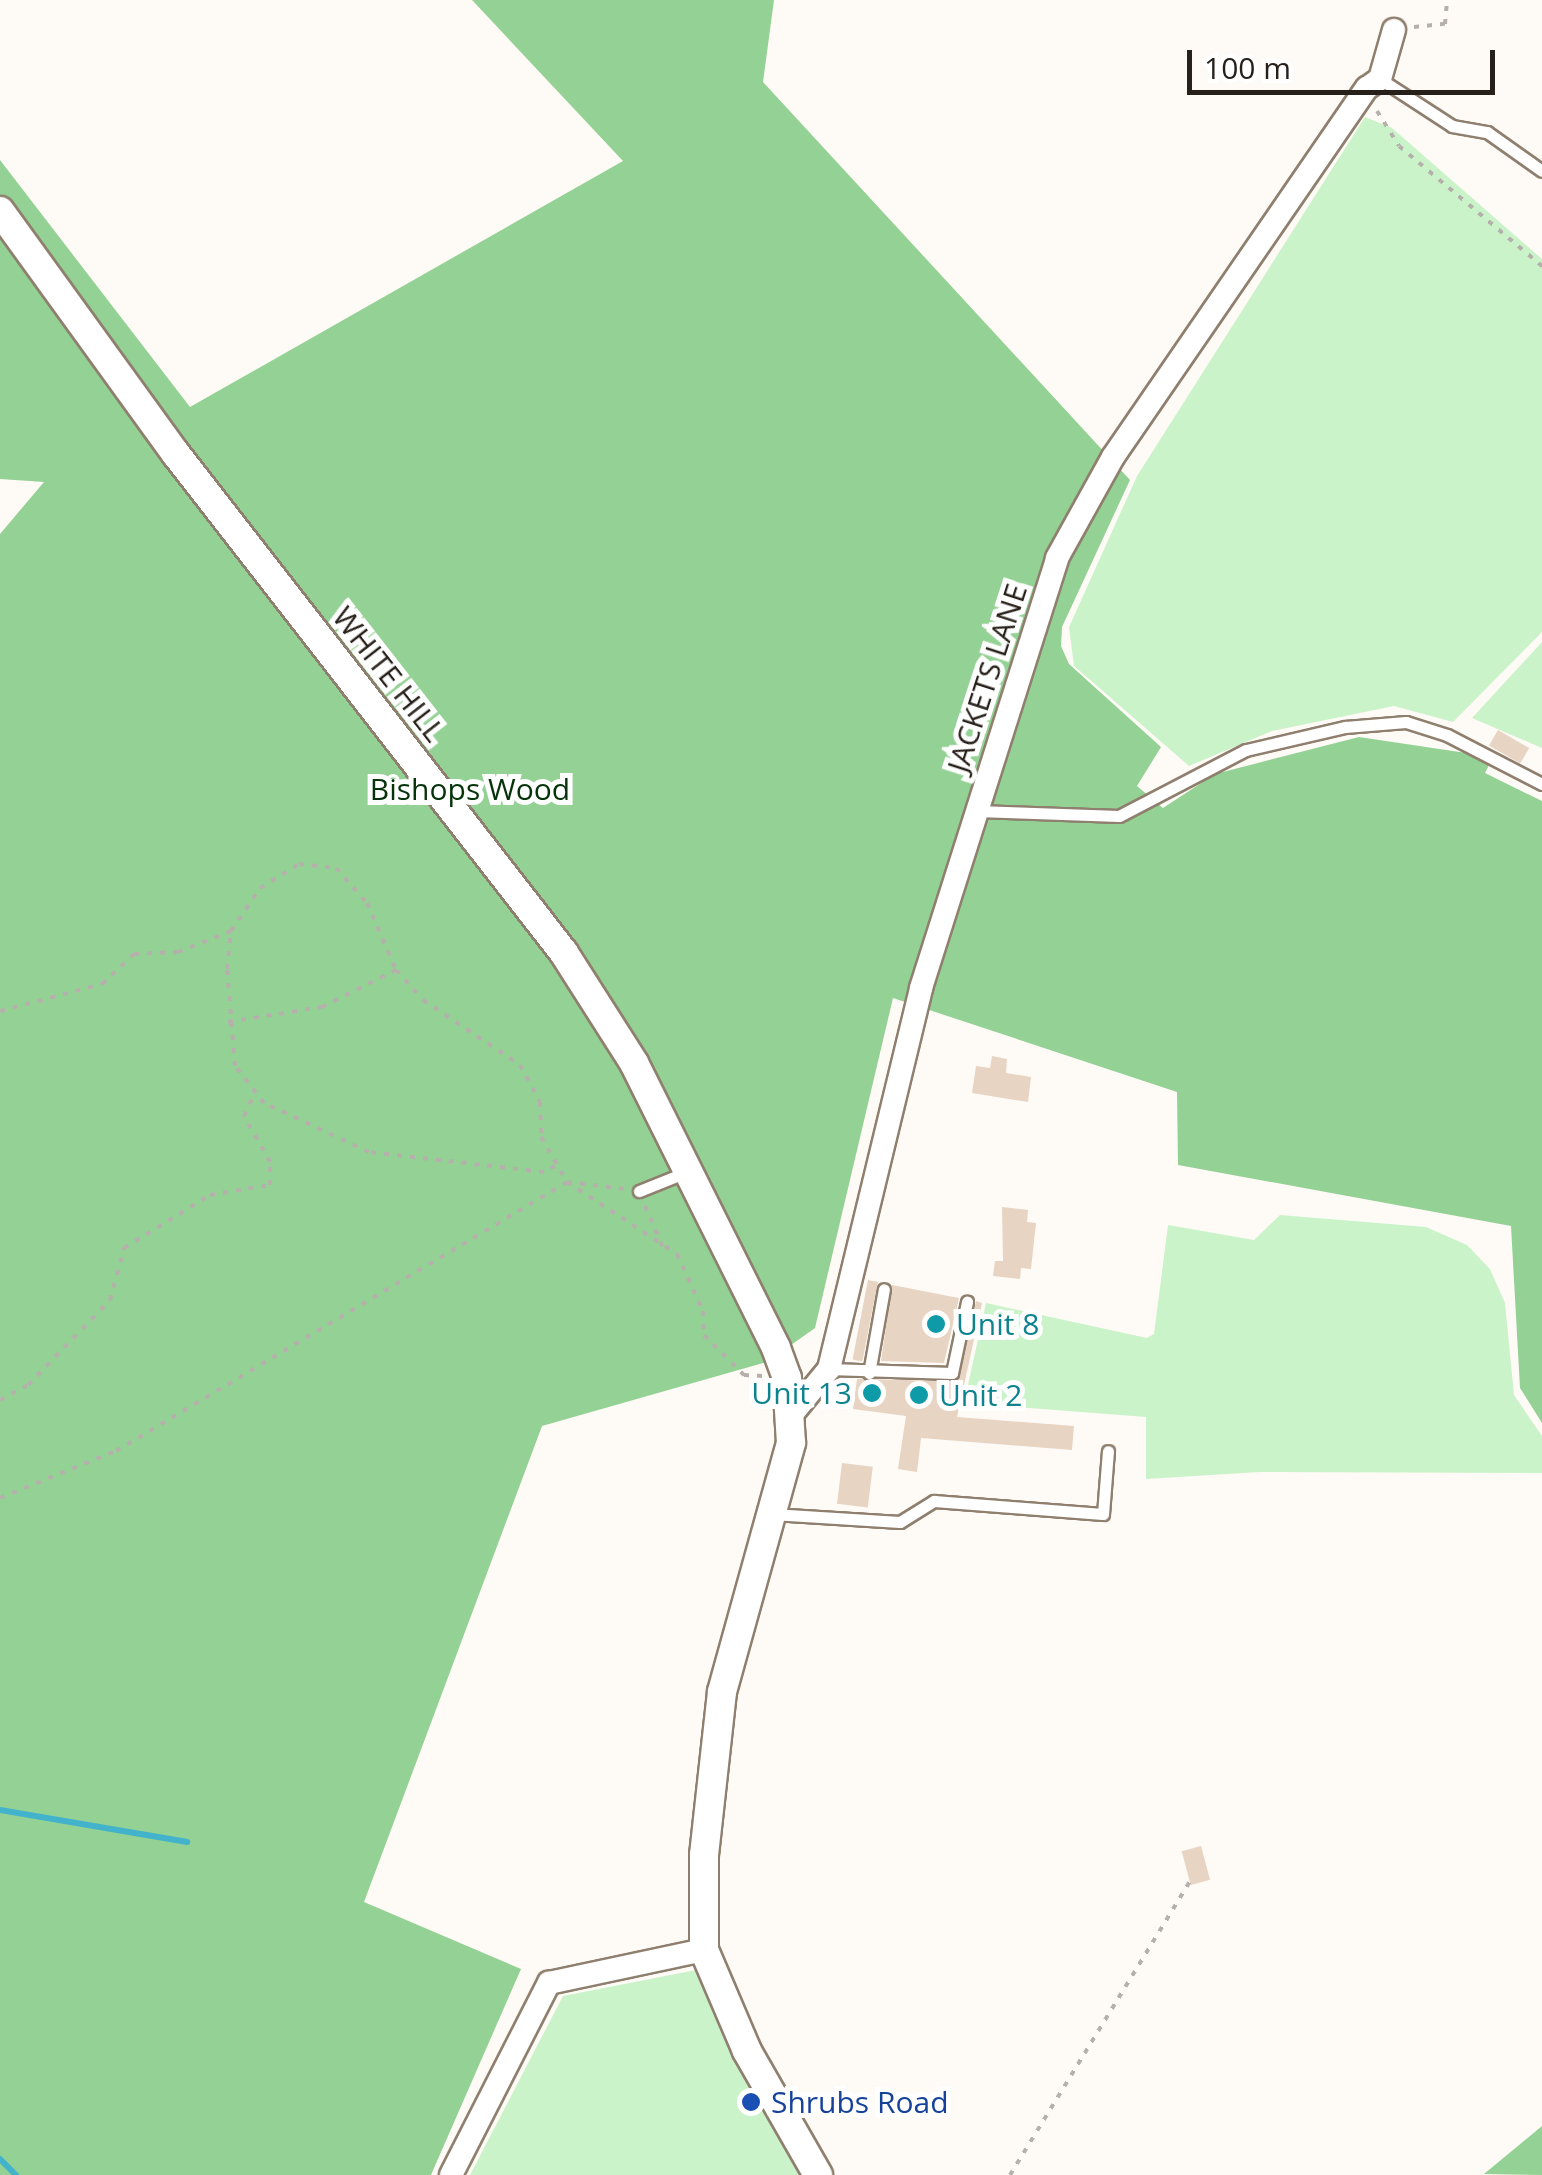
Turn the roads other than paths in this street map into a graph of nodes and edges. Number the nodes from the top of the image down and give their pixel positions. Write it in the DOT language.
graph roads {
  1 [pos="1394,30"];
  2 [pos="1373,84"];
  3 [pos="1542,171"];
  4 [pos="0,210"];
  5 [pos="1542,784"];
  6 [pos="977,811"];
  7 [pos="684,1173"];
  8 [pos="639,1190"];
  9 [pos="884,1289"];
  10 [pos="967,1302"];
  11 [pos="829,1370"];
  12 [pos="869,1373"];
  13 [pos="792,1414"];
  14 [pos="1108,1451"];
  15 [pos="768,1514"];
  16 [pos="704,1950"];
  17 [pos="451,2175"];
  18 [pos="818,2175"];
  1 -- 2 [label="street, JACKETS LANE"];
  2 -- 3 [label="lane"];
  2 -- 6 [label="street, JACKETS LANE"];
  4 -- 7 [label="street, WHITE HILL"];
  5 -- 6 [label="lane"];
  6 -- 11 [label="street, JACKETS LANE"];
  7 -- 8 [label="lane"];
  7 -- 13 [label="street, WHITE HILL"];
  9 -- 12 [label="lane"];
  10 -- 12 [label="lane"];
  11 -- 12 [label="lane"];
  11 -- 13 [label="street, JACKETS LANE"];
  13 -- 15 [label="street, WHITE HILL"];
  14 -- 15 [label="lane"];
  15 -- 16 [label="street, WHITE HILL"];
  16 -- 17 [label="street"];
  16 -- 18 [label="street"];
}
